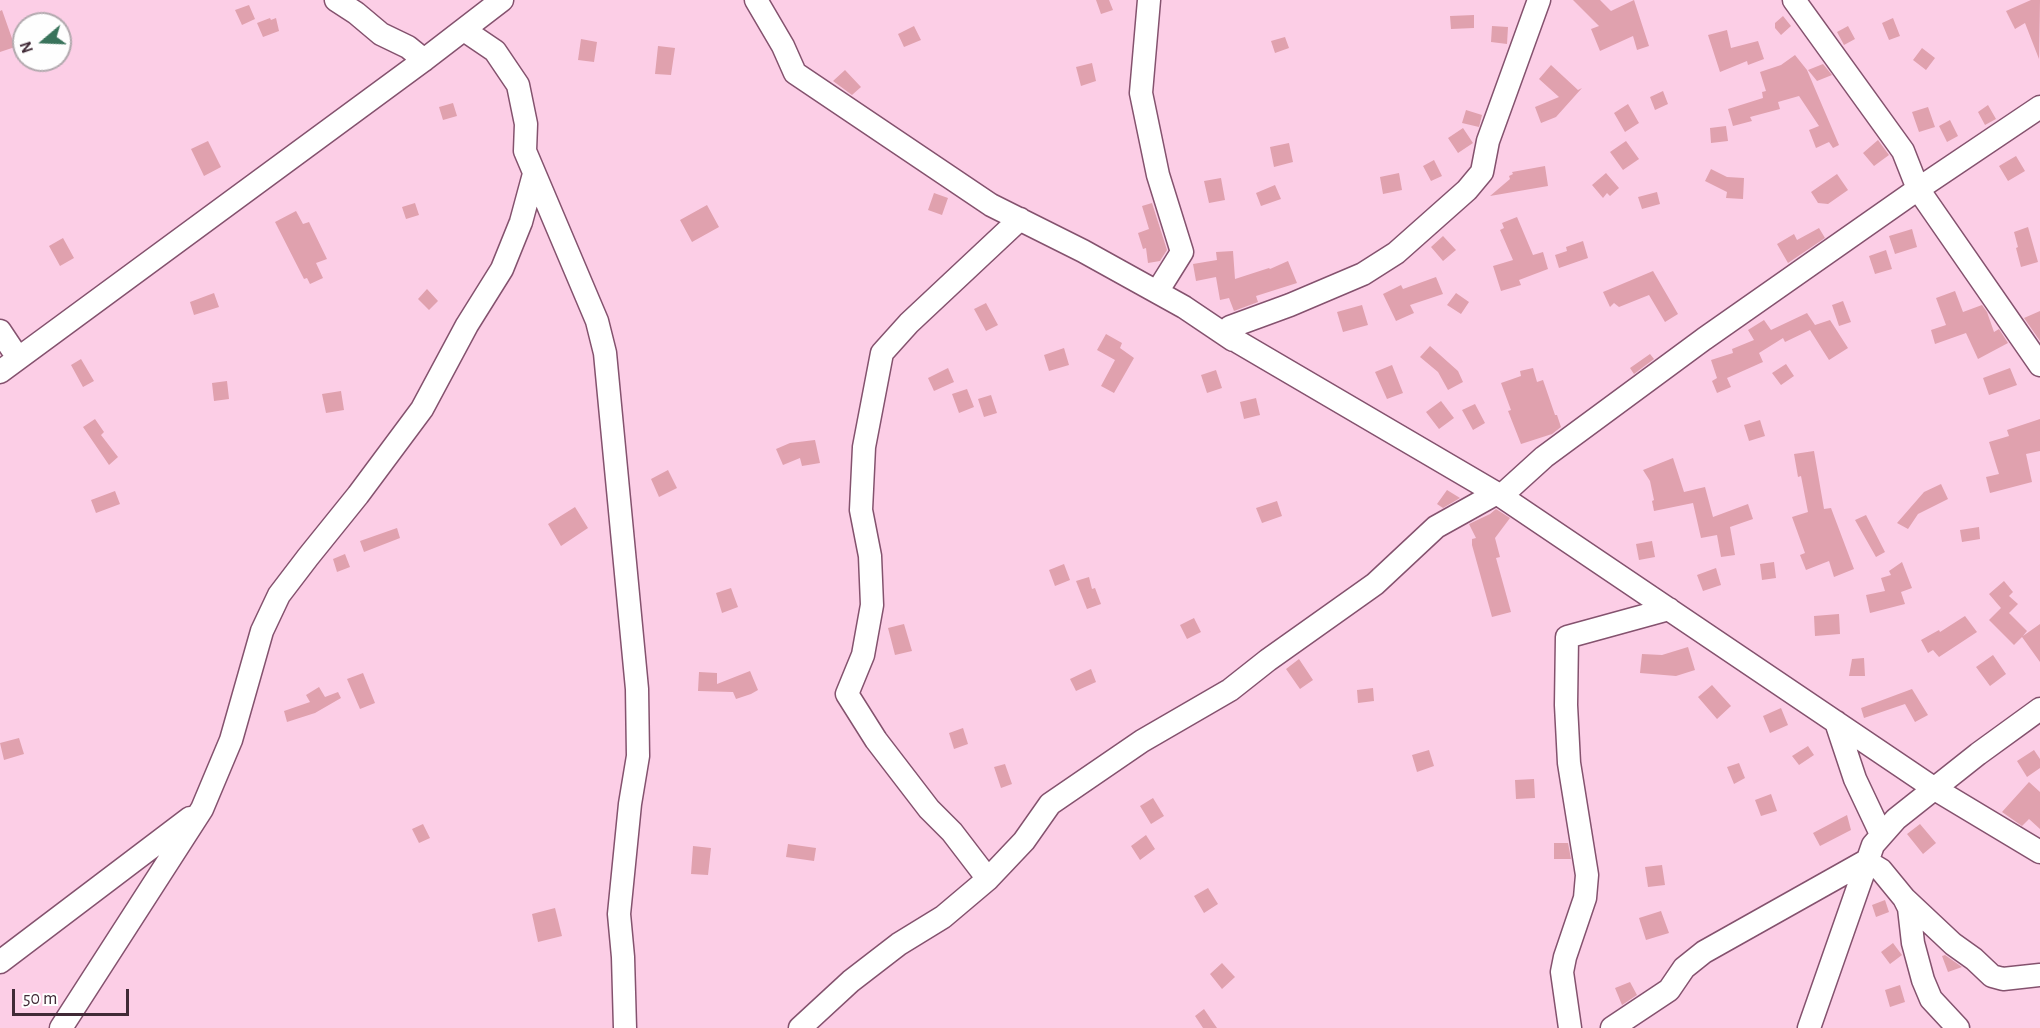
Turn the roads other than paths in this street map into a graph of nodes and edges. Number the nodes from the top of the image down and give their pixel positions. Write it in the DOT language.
graph roads {
  1 [pos="336,0"];
  2 [pos="502,0"];
  3 [pos="756,0"];
  4 [pos="1149,0"];
  5 [pos="1539,0"];
  6 [pos="1794,0"];
  7 [pos="464,30"];
  8 [pos="424,60"];
  9 [pos="2040,106"];
  10 [pos="534,174"];
  11 [pos="1918,189"];
  12 [pos="1020,219"];
  13 [pos="1157,292"];
  14 [pos="0,331"];
  15 [pos="1233,340"];
  16 [pos="18,358"];
  17 [pos="2040,365"];
  18 [pos="0,372"];
  19 [pos="1499,494"];
  20 [pos="1669,609"];
  21 [pos="2040,709"];
  22 [pos="1836,722"];
  23 [pos="1935,789"];
  24 [pos="202,809"];
  25 [pos="1881,834"];
  26 [pos="2040,852"];
  27 [pos="1866,861"];
  28 [pos="988,879"];
  29 [pos="1904,898"];
  30 [pos="0,962"];
  31 [pos="2040,975"];
  32 [pos="60,1028"];
  33 [pos="625,1028"];
  34 [pos="800,1028"];
  35 [pos="1570,1028"];
  36 [pos="1612,1028"];
  37 [pos="1809,1028"];
  38 [pos="1958,1028"];
  1 -- 8 [label="street"];
  2 -- 7 [label="street"];
  3 -- 12 [label="street"];
  4 -- 13 [label="street"];
  5 -- 15 [label="street"];
  6 -- 11 [label="street"];
  7 -- 8 [label="street"];
  7 -- 10 [label="street"];
  8 -- 16 [label="street"];
  9 -- 11 [label="street"];
  10 -- 24 [label="street"];
  10 -- 33 [label="street"];
  11 -- 17 [label="street"];
  11 -- 19 [label="street"];
  12 -- 13 [label="street"];
  12 -- 28 [label="street"];
  13 -- 15 [label="street"];
  14 -- 16 [label="street"];
  15 -- 19 [label="street"];
  16 -- 18 [label="street"];
  19 -- 20 [label="street"];
  19 -- 28 [label="street"];
  20 -- 22 [label="street"];
  20 -- 35 [label="street"];
  21 -- 23 [label="street"];
  22 -- 23 [label="street"];
  22 -- 25 [label="street"];
  23 -- 25 [label="street"];
  23 -- 26 [label="street"];
  24 -- 30 [label="street"];
  24 -- 32 [label="street"];
  25 -- 27 [label="street"];
  27 -- 29 [label="street"];
  27 -- 36 [label="street"];
  27 -- 37 [label="street"];
  28 -- 34 [label="street"];
  29 -- 31 [label="street"];
  29 -- 38 [label="street"];
}
